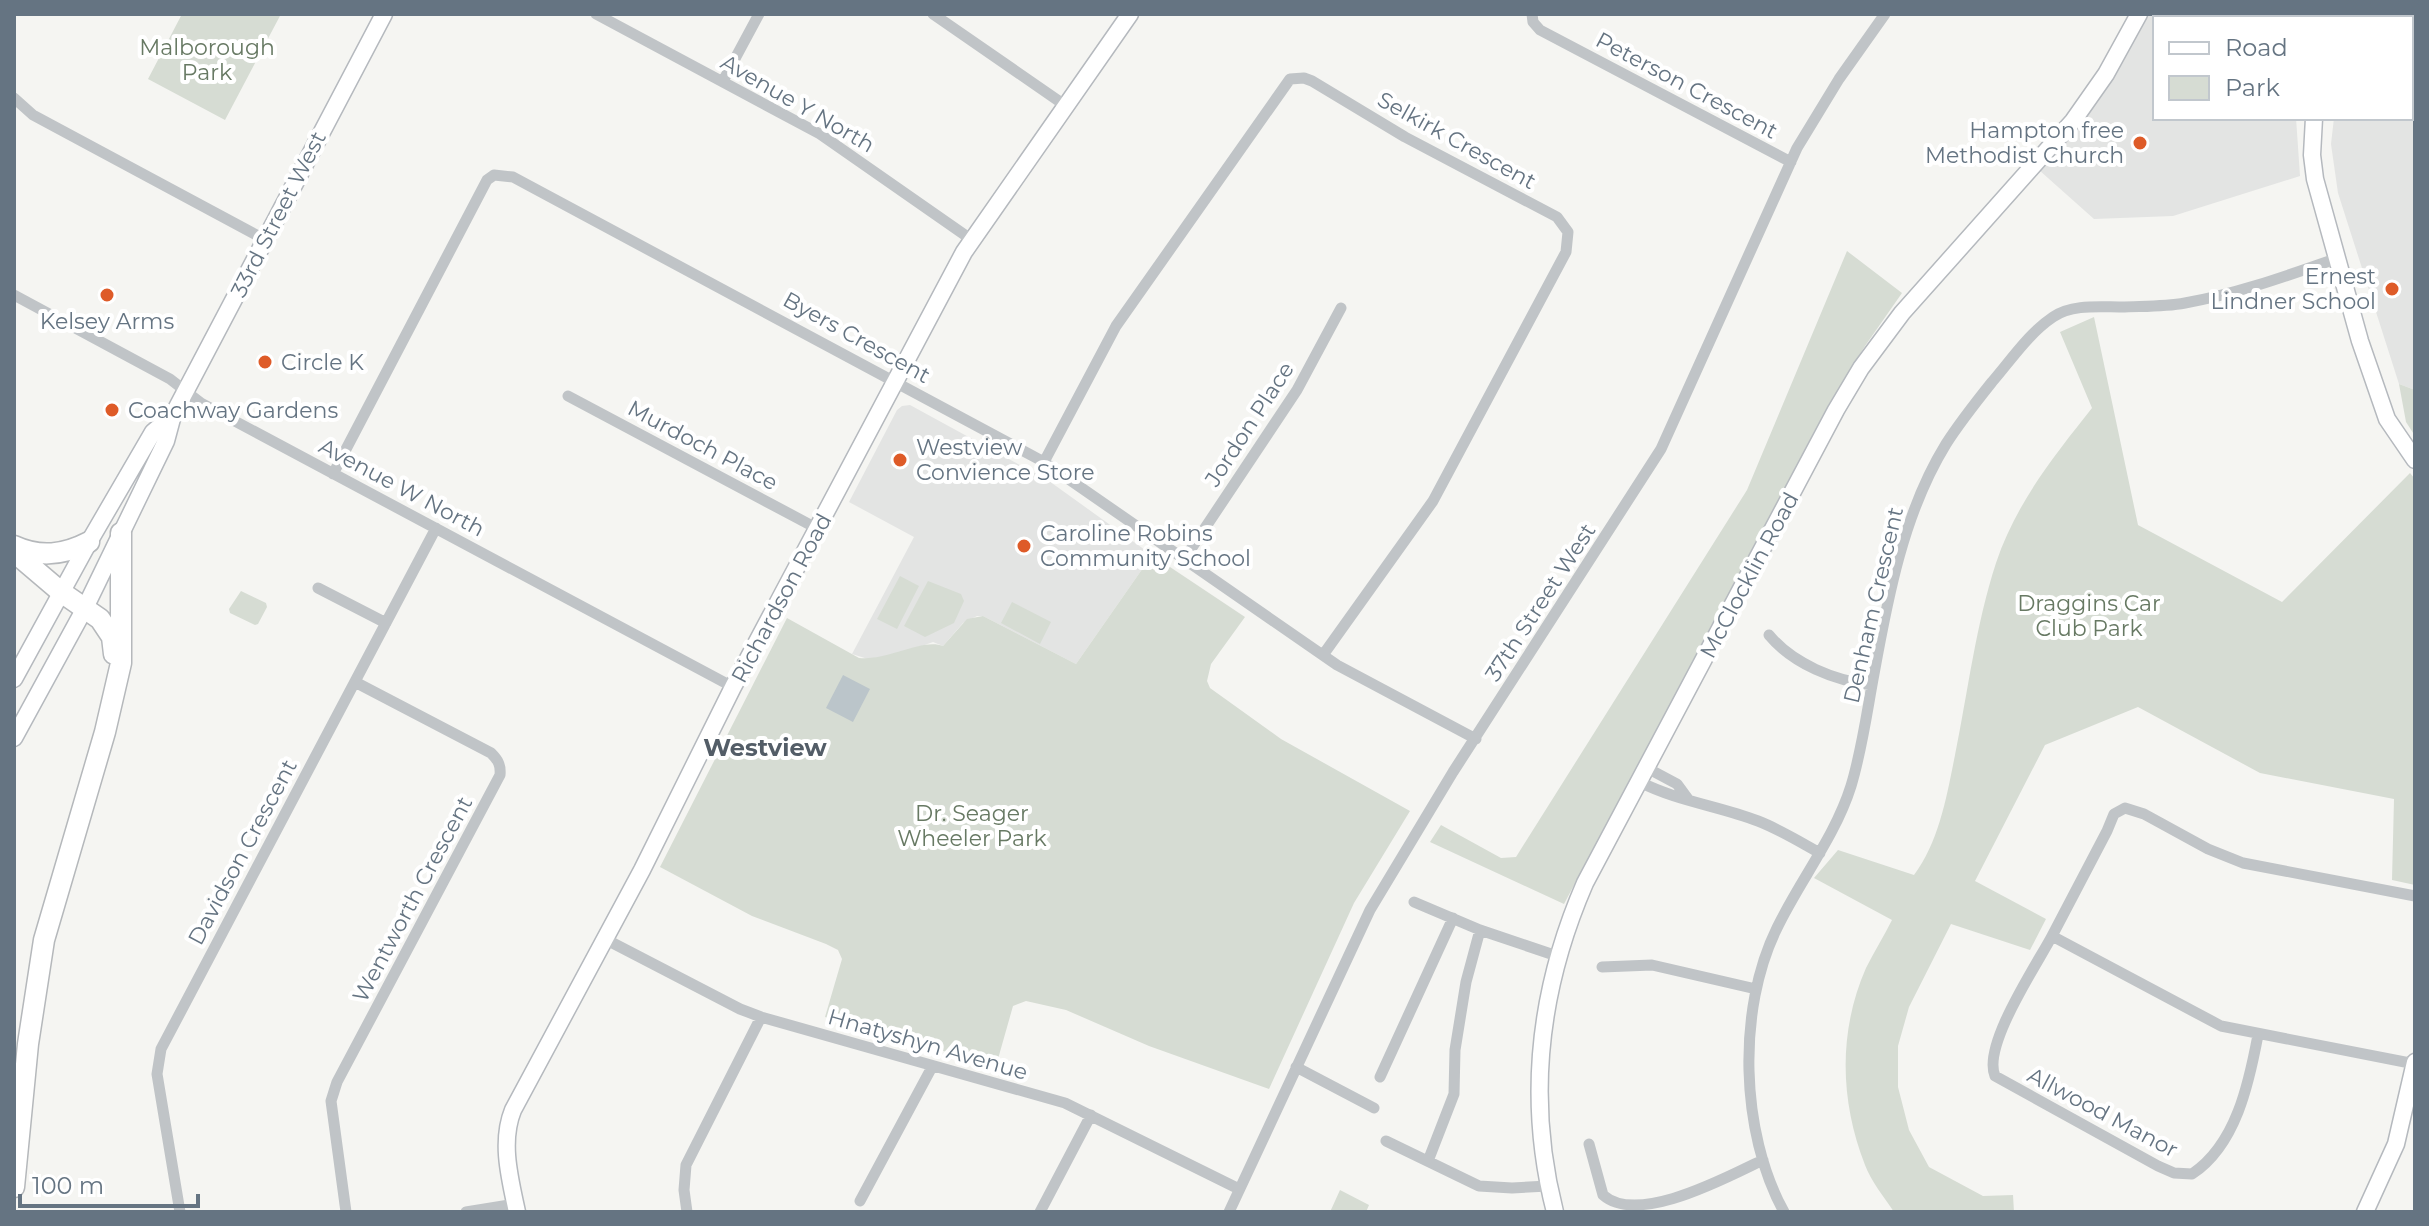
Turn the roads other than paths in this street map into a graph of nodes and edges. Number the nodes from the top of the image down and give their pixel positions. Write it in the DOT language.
graph roads {
  1 [pos="384,14"];
  2 [pos="596,14"];
  3 [pos="759,14"];
  4 [pos="933,14"];
  5 [pos="1130,14"];
  6 [pos="1532,14"];
  7 [pos="1885,14"];
  8 [pos="2139,14"];
  9 [pos="723,81"];
  10 [pos="14,98"];
  11 [pos="1066,106"];
  12 [pos="2314,120"];
  13 [pos="1791,162"];
  14 [pos="264,239"];
  15 [pos="972,240"];
  16 [pos="2338,258"];
  17 [pos="14,295"];
  18 [pos="1341,308"];
  19 [pos="896,381"];
  20 [pos="186,390"];
  21 [pos="568,396"];
  22 [pos="173,415"];
  23 [pos="2415,460"];
  24 [pos="1044,462"];
  25 [pos="333,474"];
  26 [pos="436,528"];
  27 [pos="818,529"];
  28 [pos="121,533"];
  29 [pos="89,542"];
  30 [pos="14,546"];
  31 [pos="14,552"];
  32 [pos="1185,558"];
  33 [pos="318,588"];
  34 [pos="61,592"];
  35 [pos="85,608"];
  36 [pos="386,623"];
  37 [pos="1769,635"];
  38 [pos="1323,655"];
  39 [pos="14,679"];
  40 [pos="355,682"];
  41 [pos="1872,685"];
  42 [pos="733,687"];
  43 [pos="14,738"];
  44 [pos="1476,739"];
  45 [pos="94,768"];
  46 [pos="1644,775"];
  47 [pos="1820,853"];
  48 [pos="2415,896"];
  49 [pos="1414,902"];
  50 [pos="1453,918"];
  51 [pos="1480,930"];
  52 [pos="2052,936"];
  53 [pos="605,939"];
  54 [pos="1557,956"];
  55 [pos="1602,967"];
  56 [pos="1756,989"];
  57 [pos="761,1017"];
  58 [pos="2258,1035"];
  59 [pos="2415,1063"];
  60 [pos="932,1067"];
  61 [pos="1296,1067"];
  62 [pos="1380,1077"];
  63 [pos="1374,1108"];
  64 [pos="1091,1115"];
  65 [pos="1386,1141"];
  66 [pos="1589,1144"];
  67 [pos="1763,1160"];
  68 [pos="1428,1161"];
  69 [pos="1548,1186"];
  70 [pos="14,1187"];
  71 [pos="1239,1189"];
  72 [pos="860,1201"];
  73 [pos="516,1208"];
  74 [pos="180,1212"];
  75 [pos="346,1212"];
  76 [pos="466,1212"];
  77 [pos="687,1212"];
  78 [pos="1040,1212"];
  79 [pos="1229,1212"];
  80 [pos="1555,1212"];
  81 [pos="1784,1212"];
  82 [pos="2365,1212"];
  1 -- 14 [label="street, 33rd Street West"];
  2 -- 9 [label="street, Avenue Y North"];
  3 -- 9 [label="street"];
  4 -- 11 [label="street"];
  5 -- 11 [label="street, Richardson Road"];
  6 -- 13 [label="street, Peterson Crescent"];
  7 -- 13 [label="street, 37th Street West"];
  8 -- 46 [label="street, McClocklin Road"];
  9 -- 15 [label="street, Avenue Y North"];
  10 -- 14 [label="street"];
  11 -- 15 [label="street, Richardson Road"];
  12 -- 16 [label="street"];
  13 -- 44 [label="street, 37th Street West"];
  14 -- 20 [label="street, 33rd Street West"];
  15 -- 19 [label="street, Richardson Road"];
  16 -- 23 [label="street"];
  16 -- 41 [label="street, Denham Crescent"];
  17 -- 20 [label="street, Avenue W North"];
  18 -- 32 [label="street, Jordon Place"];
  19 -- 24 [label="street, Byers Crescent"];
  19 -- 25 [label="street, Byers Crescent"];
  19 -- 27 [label="street, Richardson Road"];
  20 -- 22 [label="street, 33rd Street West"];
  20 -- 25 [label="street, Avenue W North"];
  21 -- 27 [label="street, Murdoch Place"];
  22 -- 28 [label="street, 33rd Street West"];
  22 -- 29 [label="street, 33rd Street West"];
  24 -- 32 [label="street, Byers Crescent"];
  24 -- 38 [label="street, Selkirk Crescent"];
  25 -- 26 [label="street, Avenue W North"];
  26 -- 36 [label="street, Davidson Crescent"];
  26 -- 42 [label="street, Avenue W North"];
  27 -- 42 [label="street, Richardson Road"];
  28 -- 35 [label="street, 33rd Street West"];
  28 -- 45 [label="highway"];
  29 -- 30 [label="highway"];
  29 -- 34 [label="street, 33rd Street West"];
  31 -- 34 [label="highway"];
  32 -- 38 [label="street, Byers Crescent"];
  33 -- 36 [label="street"];
  34 -- 35 [label="highway"];
  34 -- 39 [label="street, 33rd Street West"];
  35 -- 43 [label="street, 33rd Street West"];
  35 -- 45 [label="highway"];
  36 -- 40 [label="street, Davidson Crescent"];
  37 -- 41 [label="street"];
  38 -- 44 [label="street, Byers Crescent"];
  40 -- 74 [label="street, Davidson Crescent"];
  40 -- 75 [label="street, Wentworth Crescent"];
  41 -- 47 [label="street, Denham Crescent"];
  42 -- 53 [label="street, Richardson Road"];
  44 -- 61 [label="street, 37th Street West"];
  45 -- 70 [label="highway"];
  46 -- 47 [label="street"];
  46 -- 54 [label="street, McClocklin Road"];
  47 -- 56 [label="street, Denham Crescent"];
  48 -- 52 [label="street"];
  49 -- 50 [label="street"];
  50 -- 51 [label="street"];
  50 -- 62 [label="street"];
  51 -- 54 [label="street"];
  51 -- 68 [label="street"];
  52 -- 58 [label="street"];
  52 -- 58 [label="street, Allwood Manor"];
  53 -- 57 [label="street, Hnatyshyn Avenue"];
  53 -- 73 [label="street, Richardson Road"];
  54 -- 69 [label="street, McClocklin Road"];
  55 -- 56 [label="street"];
  56 -- 67 [label="street, Denham Crescent"];
  57 -- 60 [label="street, Hnatyshyn Avenue"];
  57 -- 77 [label="street"];
  58 -- 59 [label="street"];
  59 -- 82 [label="street"];
  60 -- 64 [label="street, Hnatyshyn Avenue"];
  60 -- 72 [label="street"];
  61 -- 63 [label="street"];
  61 -- 71 [label="street, 37th Street West"];
  64 -- 71 [label="street, Hnatyshyn Avenue"];
  64 -- 78 [label="street"];
  65 -- 68 [label="street"];
  66 -- 67 [label="street"];
  67 -- 81 [label="street, Denham Crescent"];
  68 -- 69 [label="street"];
  69 -- 80 [label="street, McClocklin Road"];
  71 -- 79 [label="street, 37th Street West"];
  73 -- 76 [label="street"];
}
